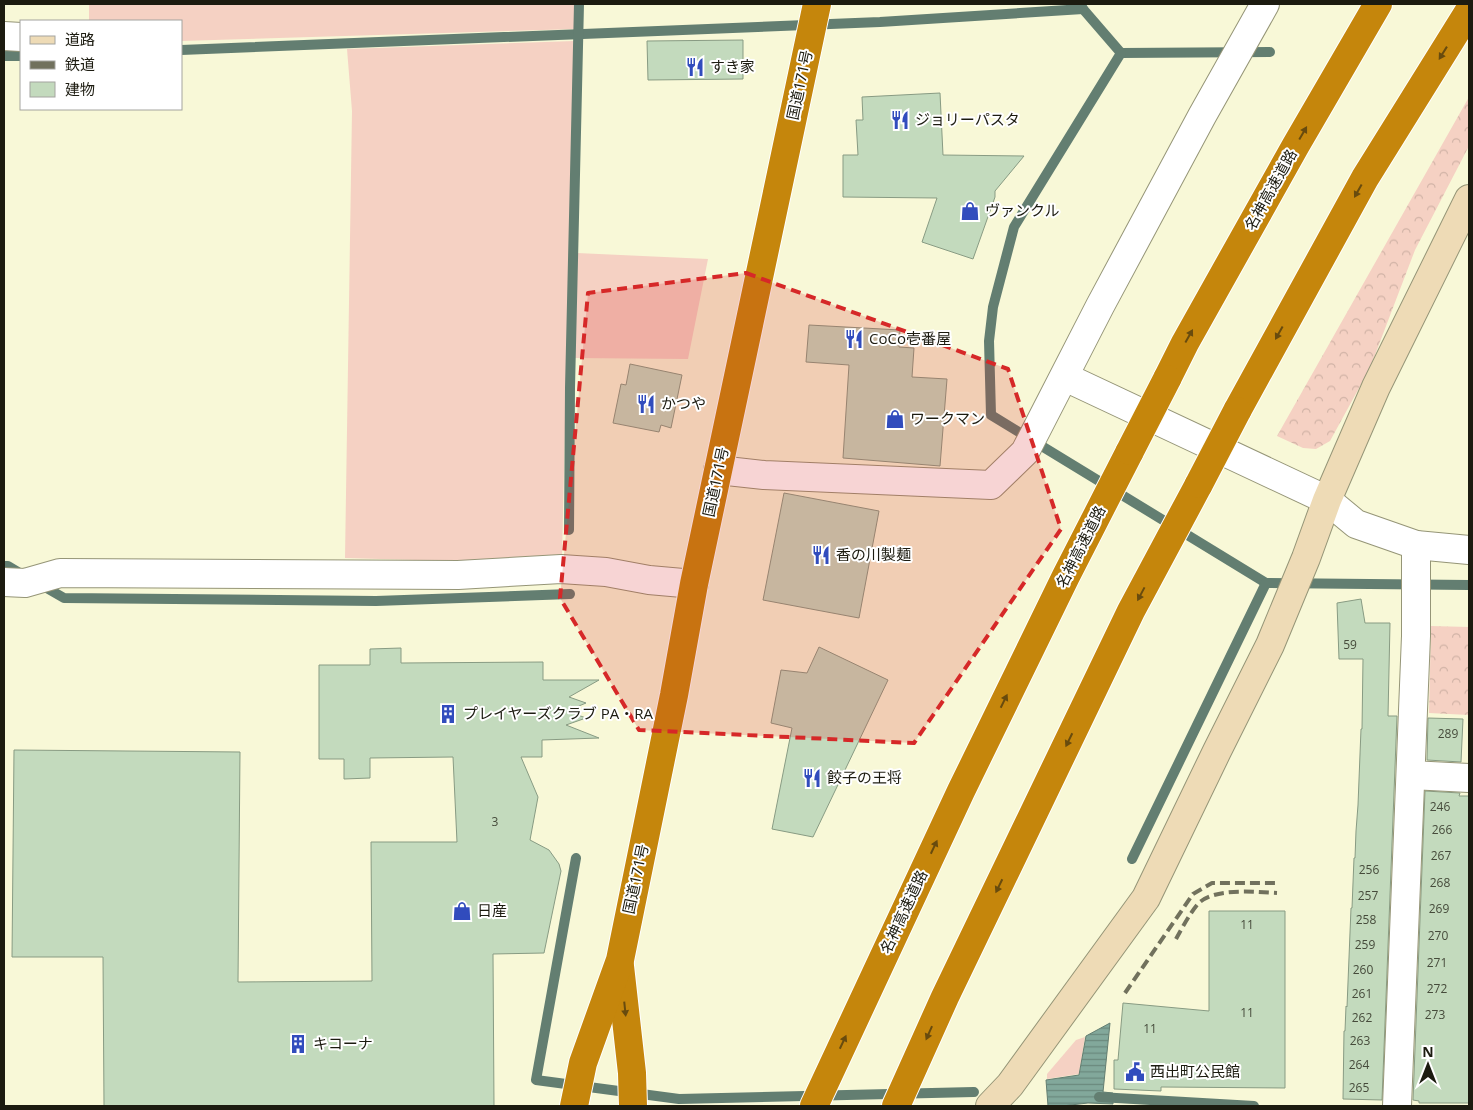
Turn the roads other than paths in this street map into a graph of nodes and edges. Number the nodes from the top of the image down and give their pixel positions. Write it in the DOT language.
graph roads {
  1 [pos="1265,4"];
  2 [pos="1378,4"];
  3 [pos="816,6"];
  4 [pos="1469,11"];
  5 [pos="4,36"];
  6 [pos="20,37"];
  7 [pos="1469,199"];
  8 [pos="1065,376"];
  9 [pos="718,470"];
  10 [pos="1328,500"];
  11 [pos="1469,550"];
  12 [pos="1417,555"];
  13 [pos="14,583"];
  14 [pos="694,584"];
  15 [pos="1410,775"];
  16 [pos="1469,778"];
  17 [pos="620,960"];
  18 [pos="901,1095"];
  19 [pos="818,1096"];
  20 [pos="1397,1098"];
  21 [pos="575,1103"];
  22 [pos="633,1105"];
  23 [pos="990,1106"];
  1 -- 8 [label="street"];
  19 -- 2 [label="highway, 名神高速道路, one-way, bridge"];
  3 -- 9 [label="highway, 国道171号"];
  4 -- 18 [label="highway, one-way, bridge"];
  5 -- 6 [label="street"];
  7 -- 10 [label="street"];
  8 -- 9 [label="street"];
  8 -- 10 [label="street"];
  9 -- 14 [label="highway, 国道171号"];
  10 -- 12 [label="street"];
  10 -- 23 [label="street"];
  11 -- 12 [label="street"];
  12 -- 15 [label="street"];
  13 -- 14 [label="street"];
  14 -- 17 [label="highway, 国道171号"];
  15 -- 16 [label="street"];
  15 -- 20 [label="street"];
  17 -- 21 [label="highway, 国道171号"];
  17 -- 22 [label="highway, 国道171号, one-way"];
}
